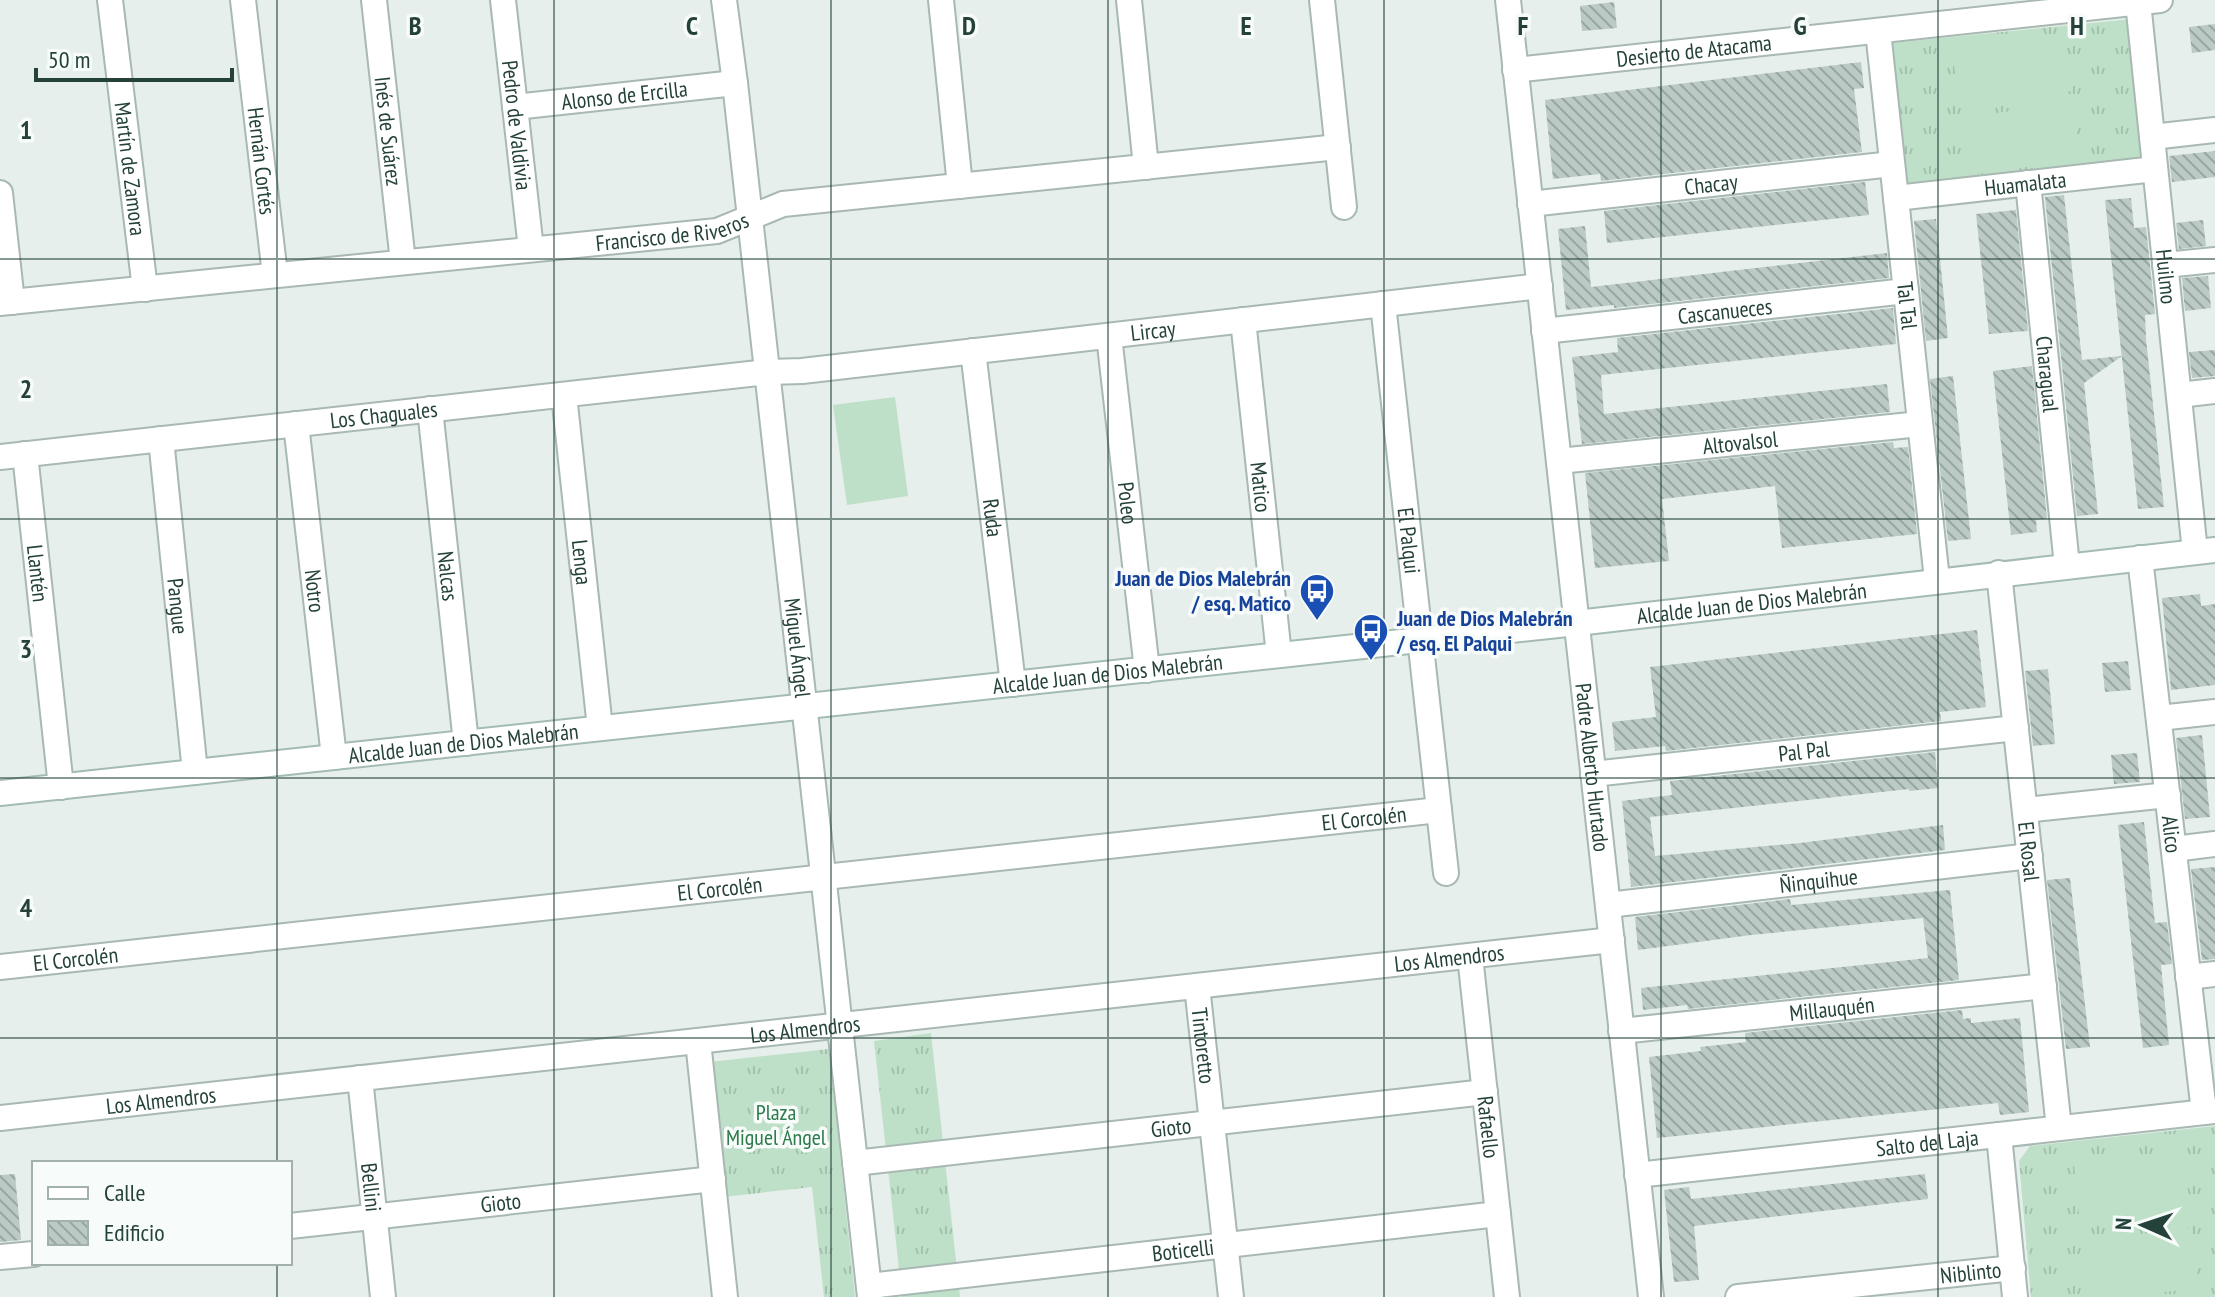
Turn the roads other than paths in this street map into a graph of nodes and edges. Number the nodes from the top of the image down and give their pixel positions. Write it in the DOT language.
graph roads {
  1 [pos="110,0"];
  2 [pos="243,0"];
  3 [pos="374,0"];
  4 [pos="503,0"];
  5 [pos="724,0"];
  6 [pos="941,0"];
  7 [pos="1129,0"];
  8 [pos="1322,0"];
  9 [pos="1508,0"];
  10 [pos="2149,1"];
  11 [pos="2083,4"];
  12 [pos="1937,13"];
  13 [pos="1878,31"];
  14 [pos="1515,70"];
  15 [pos="735,83"];
  16 [pos="515,107"];
  17 [pos="2215,130"];
  18 [pos="2152,137"];
  19 [pos="1338,147"];
  20 [pos="1892,164"];
  21 [pos="1146,167"];
  22 [pos="2155,169"];
  23 [pos="2028,183"];
  24 [pos="960,186"];
  25 [pos="0,193"];
  26 [pos="1896,198"];
  27 [pos="1530,204"];
  28 [pos="1344,207"];
  29 [pos="750,217"];
  30 [pos="531,249"];
  31 [pos="2215,260"];
  32 [pos="403,262"];
  33 [pos="2165,265"];
  34 [pos="275,275"];
  35 [pos="1540,286"];
  36 [pos="145,289"];
  37 [pos="1906,291"];
  38 [pos="6,303"];
  39 [pos="1383,304"];
  40 [pos="1243,320"];
  41 [pos="1544,331"];
  42 [pos="1109,336"];
  43 [pos="973,351"];
  44 [pos="768,372"];
  45 [pos="2215,391"];
  46 [pos="564,395"];
  47 [pos="2179,395"];
  48 [pos="430,409"];
  49 [pos="296,424"];
  50 [pos="1920,424"];
  51 [pos="161,439"];
  52 [pos="25,454"];
  53 [pos="0,457"];
  54 [pos="1559,461"];
  55 [pos="2205,551"];
  56 [pos="2140,558"];
  57 [pos="2067,566"];
  58 [pos="1999,573"];
  59 [pos="1937,580"];
  60 [pos="1577,623"];
  61 [pos="1420,640"];
  62 [pos="1279,655"];
  63 [pos="1147,670"];
  64 [pos="1013,684"];
  65 [pos="805,707"];
  66 [pos="2215,712"];
  67 [pos="2159,718"];
  68 [pos="600,728"];
  69 [pos="2016,728"];
  70 [pos="466,743"];
  71 [pos="334,757"];
  72 [pos="195,772"];
  73 [pos="1593,774"];
  74 [pos="61,787"];
  75 [pos="0,793"];
  76 [pos="2168,795"];
  77 [pos="1439,810"];
  78 [pos="2025,810"];
  79 [pos="2215,844"];
  80 [pos="2174,849"];
  81 [pos="2030,856"];
  82 [pos="1446,873"];
  83 [pos="824,877"];
  84 [pos="1608,905"];
  85 [pos="1612,940"];
  86 [pos="1470,956"];
  87 [pos="0,967"];
  88 [pos="2215,974"];
  89 [pos="2188,977"];
  90 [pos="1197,986"];
  91 [pos="2044,986"];
  92 [pos="840,1025"];
  93 [pos="1621,1031"];
  94 [pos="698,1041"];
  95 [pos="360,1078"];
  96 [pos="1485,1092"];
  97 [pos="2209,1112"];
  98 [pos="0,1118"];
  99 [pos="1212,1123"];
  100 [pos="2059,1128"];
  101 [pos="1999,1135"];
  102 [pos="855,1163"];
  103 [pos="1637,1175"];
  104 [pos="713,1179"];
  105 [pos="1498,1214"];
  106 [pos="374,1216"];
  107 [pos="292,1226"];
  108 [pos="1226,1245"];
  109 [pos="32,1254"];
  110 [pos="0,1257"];
  111 [pos="2013,1268"];
  112 [pos="870,1291"];
  113 [pos="383,1297"];
  114 [pos="725,1297"];
  115 [pos="1231,1297"];
  116 [pos="1507,1297"];
  117 [pos="1651,1297"];
  118 [pos="1738,1297"];
  119 [pos="2015,1297"];
  1 -- 36 [label="street, Martín de Zamora"];
  2 -- 34 [label="street, Hernán Cortés"];
  3 -- 32 [label="street, Inés de Suárez"];
  4 -- 16 [label="street, Pedro de Valdivia"];
  5 -- 15 [label="street, Miguel Ángel"];
  6 -- 24 [label="street"];
  7 -- 21 [label="street"];
  8 -- 19 [label="street"];
  9 -- 14 [label="street, Padre Alberto Hurtado"];
  10 -- 11 [label="street, Desierto de Atacama"];
  10 -- 18 [label="street, Huilmo"];
  11 -- 12 [label="street, Desierto de Atacama"];
  12 -- 13 [label="street, Desierto de Atacama"];
  13 -- 14 [label="street, Desierto de Atacama"];
  13 -- 20 [label="street, Tal Tal"];
  14 -- 27 [label="street, Padre Alberto Hurtado"];
  15 -- 16 [label="street, Alonso de Ercilla"];
  15 -- 29 [label="street, Miguel Ángel"];
  16 -- 30 [label="street, Pedro de Valdivia"];
  17 -- 18 [label="street"];
  18 -- 22 [label="street, Huilmo"];
  19 -- 21 [label="street, Francisco de Riveros"];
  19 -- 28 [label="street"];
  20 -- 26 [label="street, Tal Tal"];
  20 -- 27 [label="street, Chacay"];
  21 -- 24 [label="street, Francisco de Riveros"];
  22 -- 23 [label="street, Huamalata"];
  22 -- 33 [label="street, Huilmo"];
  23 -- 26 [label="street, Huamalata"];
  23 -- 57 [label="street, Charagual"];
  24 -- 29 [label="street, Francisco de Riveros"];
  25 -- 38 [label="street"];
  26 -- 37 [label="street, Tal Tal"];
  27 -- 35 [label="street, Padre Alberto Hurtado"];
  29 -- 30 [label="street, Francisco de Riveros"];
  29 -- 44 [label="street, Miguel Ángel"];
  30 -- 32 [label="street, Francisco de Riveros"];
  31 -- 33 [label="street"];
  32 -- 34 [label="street, Francisco de Riveros"];
  33 -- 47 [label="street, Huilmo"];
  34 -- 36 [label="street, Francisco de Riveros"];
  35 -- 39 [label="street, Lircay"];
  35 -- 41 [label="street, Padre Alberto Hurtado"];
  36 -- 38 [label="street, Francisco de Riveros"];
  37 -- 41 [label="street, Cascanueces"];
  37 -- 50 [label="street, Tal Tal"];
  39 -- 40 [label="street, Lircay"];
  39 -- 61 [label="street, El Palqui"];
  40 -- 42 [label="street, Lircay"];
  40 -- 62 [label="street, Matico"];
  41 -- 54 [label="street, Padre Alberto Hurtado"];
  42 -- 43 [label="street, Lircay"];
  42 -- 63 [label="street, Poleo"];
  43 -- 44 [label="street, Lircay"];
  43 -- 64 [label="street, Ruda"];
  44 -- 46 [label="street, Los Chaguales"];
  44 -- 65 [label="street, Miguel Ángel"];
  45 -- 47 [label="street"];
  46 -- 48 [label="street, Los Chaguales"];
  46 -- 68 [label="street, Lenga"];
  47 -- 55 [label="street, Huilmo"];
  48 -- 49 [label="street, Los Chaguales"];
  48 -- 70 [label="street, Nalcas"];
  49 -- 51 [label="street, Los Chaguales"];
  49 -- 71 [label="street, Notro"];
  50 -- 54 [label="street, Altovalsol"];
  50 -- 59 [label="street, Tal Tal"];
  51 -- 52 [label="street, Los Chaguales"];
  51 -- 72 [label="street, Pangue"];
  52 -- 53 [label="street, Los Chaguales"];
  52 -- 74 [label="street, Llantén"];
  54 -- 60 [label="street, Padre Alberto Hurtado"];
  55 -- 56 [label="street, Alcalde Juan de Dios Malebrán"];
  56 -- 57 [label="street, Alcalde Juan de Dios Malebrán"];
  56 -- 67 [label="street, Alico"];
  57 -- 58 [label="street, Alcalde Juan de Dios Malebrán"];
  58 -- 59 [label="street, Alcalde Juan de Dios Malebrán"];
  58 -- 69 [label="street, El Rosal"];
  59 -- 60 [label="street, Alcalde Juan de Dios Malebrán"];
  60 -- 61 [label="street, Alcalde Juan de Dios Malebrán"];
  60 -- 73 [label="street, Padre Alberto Hurtado"];
  61 -- 62 [label="street, Alcalde Juan de Dios Malebrán"];
  61 -- 77 [label="street, El Palqui"];
  62 -- 63 [label="street, Alcalde Juan de Dios Malebrán"];
  63 -- 64 [label="street, Alcalde Juan de Dios Malebrán"];
  64 -- 65 [label="street, Alcalde Juan de Dios Malebrán"];
  65 -- 68 [label="street, Alcalde Juan de Dios Malebrán"];
  65 -- 83 [label="street, Miguel Ángel"];
  66 -- 67 [label="street"];
  67 -- 76 [label="street, Alico"];
  68 -- 70 [label="street, Alcalde Juan de Dios Malebrán"];
  69 -- 73 [label="street, Pal Pal"];
  69 -- 78 [label="street, El Rosal"];
  70 -- 71 [label="street, Alcalde Juan de Dios Malebrán"];
  71 -- 72 [label="street, Alcalde Juan de Dios Malebrán"];
  72 -- 74 [label="street, Alcalde Juan de Dios Malebrán"];
  73 -- 84 [label="street, Padre Alberto Hurtado"];
  74 -- 75 [label="street, Alcalde Juan de Dios Malebrán"];
  76 -- 78 [label="street"];
  76 -- 80 [label="street, Alico"];
  77 -- 82 [label="street, El Palqui"];
  77 -- 83 [label="street, El Corcolén"];
  78 -- 81 [label="street, El Rosal"];
  79 -- 80 [label="street"];
  80 -- 89 [label="street, Alico"];
  81 -- 84 [label="street, Ñinquihue"];
  81 -- 91 [label="street, El Rosal"];
  83 -- 87 [label="street, El Corcolén"];
  83 -- 92 [label="street, Miguel Ángel"];
  84 -- 85 [label="street, Padre Alberto Hurtado"];
  85 -- 86 [label="street, Los Almendros"];
  85 -- 93 [label="street, Padre Alberto Hurtado"];
  86 -- 90 [label="street, Los Almendros"];
  86 -- 96 [label="street, Rafaello"];
  88 -- 89 [label="street"];
  89 -- 97 [label="street, Alico"];
  90 -- 92 [label="street, Los Almendros"];
  90 -- 99 [label="street, Tintoretto"];
  91 -- 93 [label="street, Millauquén"];
  91 -- 100 [label="street, El Rosal"];
  92 -- 94 [label="street, Los Almendros"];
  92 -- 102 [label="street, Miguel Ángel"];
  93 -- 103 [label="street, Padre Alberto Hurtado"];
  94 -- 95 [label="street, Los Almendros"];
  94 -- 104 [label="street"];
  95 -- 98 [label="street, Los Almendros"];
  95 -- 106 [label="street, Bellini"];
  96 -- 99 [label="street, Gioto"];
  96 -- 105 [label="street, Rafaello"];
  97 -- 100 [label="street, Salto del Laja"];
  99 -- 102 [label="street, Gioto"];
  99 -- 108 [label="street, Tintoretto"];
  100 -- 101 [label="street, Salto del Laja"];
  101 -- 103 [label="street, Salto del Laja"];
  101 -- 111 [label="street"];
  102 -- 112 [label="street, Miguel Ángel"];
  103 -- 117 [label="street, Padre Alberto Hurtado"];
  104 -- 106 [label="street, Gioto"];
  104 -- 114 [label="street"];
  105 -- 108 [label="street, Boticelli"];
  105 -- 116 [label="street, Rafaello"];
  106 -- 107 [label="street, Gioto"];
  106 -- 113 [label="street, Bellini"];
  108 -- 112 [label="street, Boticelli"];
  108 -- 115 [label="street, Tintoretto"];
  109 -- 110 [label="street"];
  111 -- 118 [label="street, Niblinto"];
  111 -- 119 [label="street"];
}
